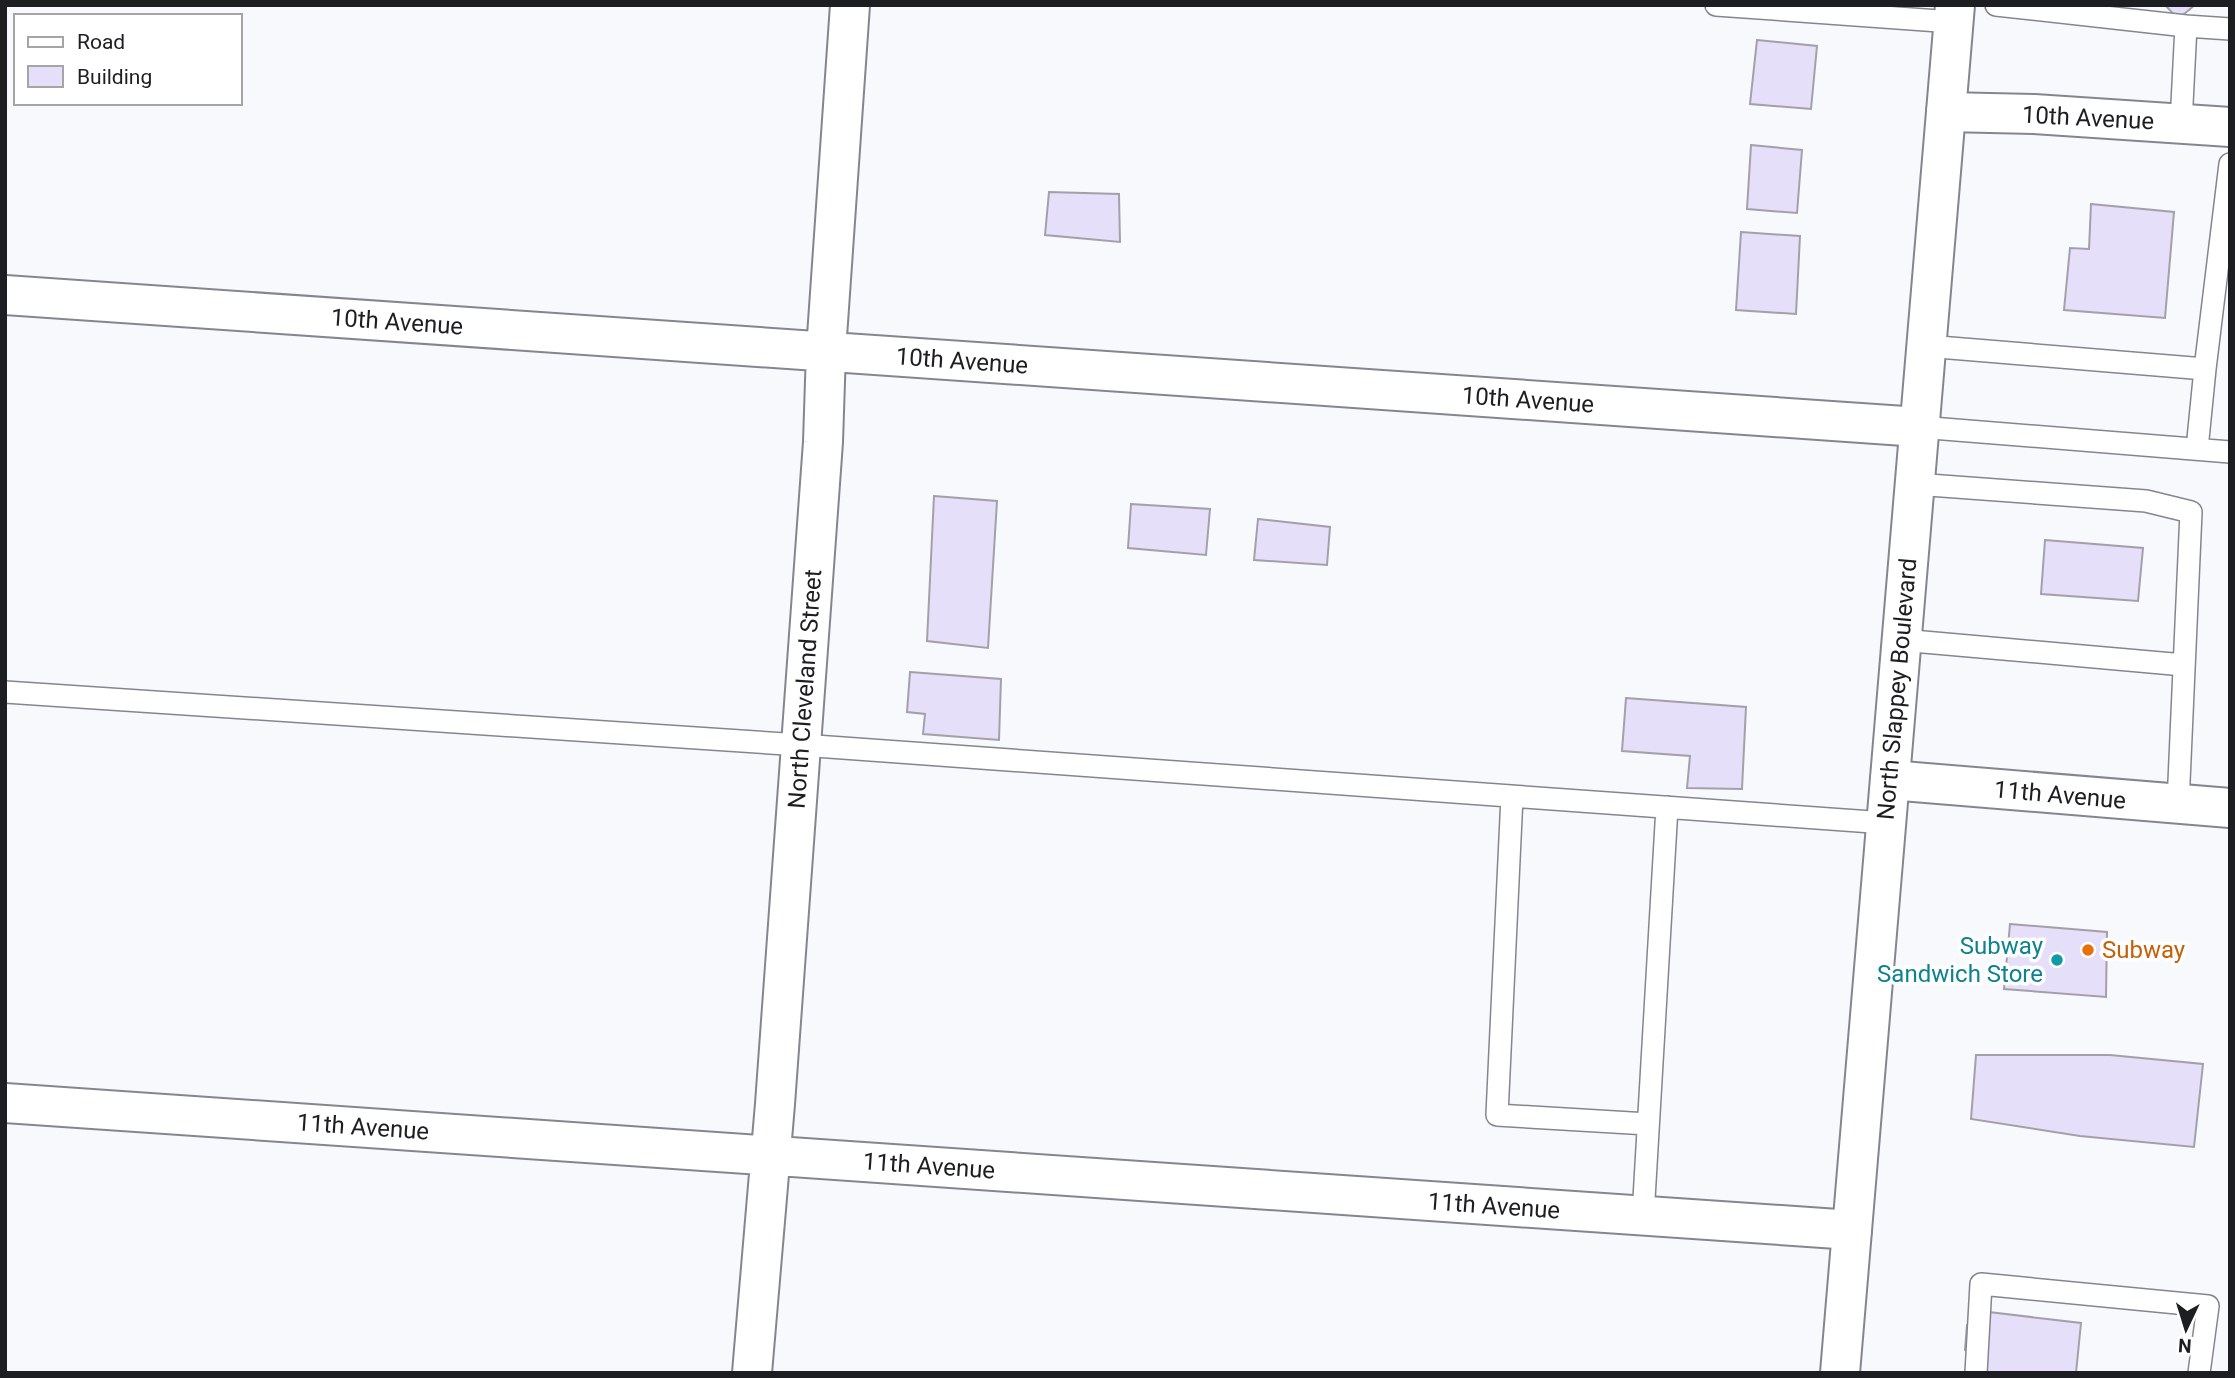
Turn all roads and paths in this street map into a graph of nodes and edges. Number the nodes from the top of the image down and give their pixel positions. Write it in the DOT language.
graph roads {
  1 [pos="850,5"];
  2 [pos="1716,5"];
  3 [pos="1996,5"];
  4 [pos="1954,13"];
  5 [pos="2186,26"];
  6 [pos="2230,29"];
  7 [pos="1946,112"];
  8 [pos="2180,123"];
  9 [pos="2230,127"];
  10 [pos="2230,164"];
  11 [pos="5,295"];
  12 [pos="1926,345"];
  13 [pos="826,351"];
  14 [pos="2205,369"];
  15 [pos="1919,427"];
  16 [pos="2197,449"];
  17 [pos="2230,452"];
  18 [pos="1915,484"];
  19 [pos="1902,640"];
  20 [pos="2184,665"];
  21 [pos="5,692"];
  22 [pos="801,745"];
  23 [pos="1890,780"];
  24 [pos="1511,796"];
  25 [pos="2178,804"];
  26 [pos="1667,807"];
  27 [pos="2230,808"];
  28 [pos="1886,823"];
  29 [pos="5,1103"];
  30 [pos="1648,1124"];
  31 [pos="769,1154"];
  32 [pos="1643,1216"];
  33 [pos="1852,1230"];
  34 [pos="752,1373"];
  35 [pos="1840,1373"];
  36 [pos="1976,1373"];
  37 [pos="2199,1373"];
  1 -- 13 [label="street, North Cleveland Street"];
  2 -- 4 [label="lane"];
  3 -- 5 [label="lane"];
  4 -- 7 [label="street, North Slappey Boulevard"];
  5 -- 6 [label="lane"];
  5 -- 8 [label="lane"];
  7 -- 8 [label="street, 10th Avenue"];
  7 -- 12 [label="street, North Slappey Boulevard"];
  8 -- 9 [label="street, 10th Avenue"];
  10 -- 14 [label="lane"];
  11 -- 13 [label="street, 10th Avenue"];
  12 -- 14 [label="lane"];
  12 -- 15 [label="street, North Slappey Boulevard"];
  13 -- 15 [label="street, 10th Avenue"];
  13 -- 22 [label="street, North Cleveland Street"];
  14 -- 16 [label="lane"];
  15 -- 16 [label="lane"];
  15 -- 18 [label="street, North Slappey Boulevard"];
  16 -- 17 [label="lane"];
  18 -- 19 [label="street, North Slappey Boulevard"];
  18 -- 20 [label="lane"];
  19 -- 20 [label="lane"];
  19 -- 23 [label="street, North Slappey Boulevard"];
  20 -- 25 [label="lane"];
  21 -- 22 [label="lane"];
  22 -- 24 [label="lane"];
  22 -- 31 [label="street, North Cleveland Street"];
  23 -- 25 [label="street, 11th Avenue"];
  23 -- 28 [label="street, North Slappey Boulevard"];
  24 -- 26 [label="lane"];
  24 -- 30 [label="lane"];
  25 -- 27 [label="street, 11th Avenue"];
  26 -- 28 [label="lane"];
  26 -- 30 [label="lane"];
  28 -- 33 [label="street, North Slappey Boulevard"];
  29 -- 31 [label="street, 11th Avenue"];
  30 -- 32 [label="lane"];
  31 -- 32 [label="street, 11th Avenue"];
  31 -- 34 [label="street, North Cleveland Street"];
  32 -- 33 [label="street, 11th Avenue"];
  33 -- 35 [label="street, North Slappey Boulevard"];
  36 -- 37 [label="lane"];
}
